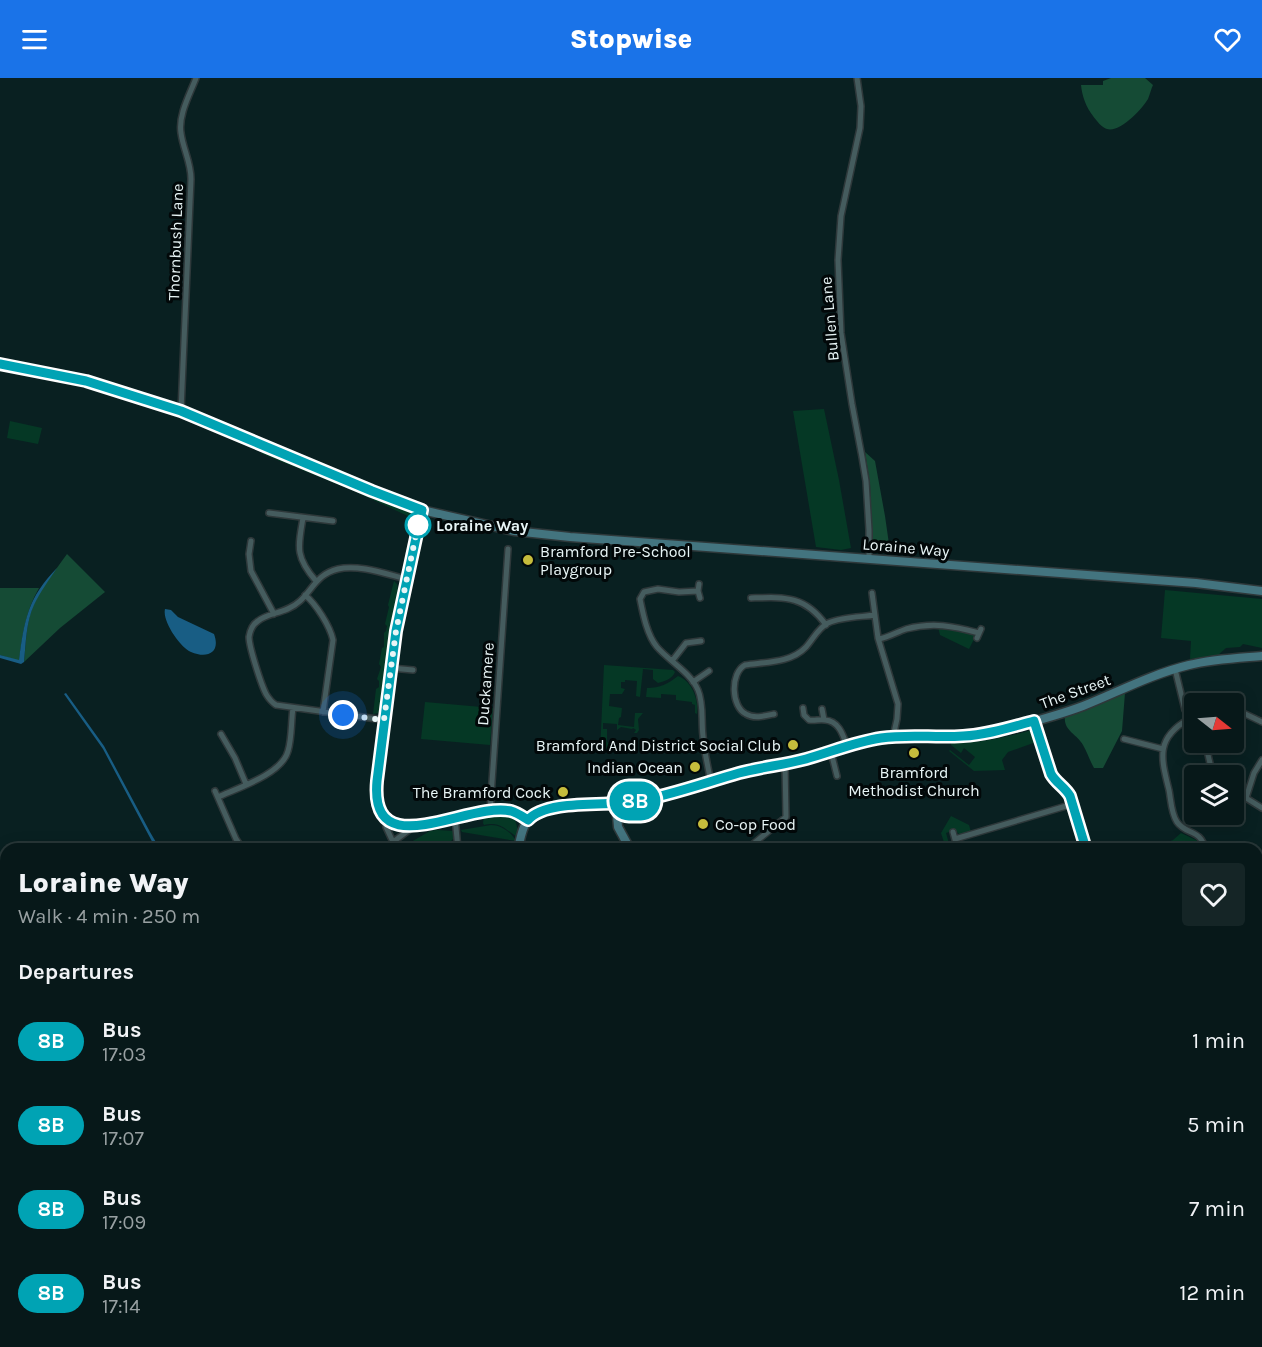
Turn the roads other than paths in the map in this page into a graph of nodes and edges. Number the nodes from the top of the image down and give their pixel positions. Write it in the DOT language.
graph roads {
  1 [pos="196,78"];
  2 [pos="857,78"];
  3 [pos="0,364"];
  4 [pos="181,411"];
  5 [pos="422,510"];
  6 [pos="269,513"];
  7 [pos="303,518"];
  8 [pos="333,521"];
  9 [pos="251,541"];
  10 [pos="508,549"];
  11 [pos="507,558"];
  12 [pos="516,558"];
  13 [pos="869,558"];
  14 [pos="406,579"];
  15 [pos="316,581"];
  16 [pos="699,584"];
  17 [pos="1262,591"];
  18 [pos="872,593"];
  19 [pos="305,595"];
  20 [pos="751,598"];
  21 [pos="274,614"];
  22 [pos="874,615"];
  23 [pos="825,625"];
  24 [pos="979,633"];
  25 [pos="879,639"];
  26 [pos="701,641"];
  27 [pos="1262,656"];
  28 [pos="672,661"];
  29 [pos="391,668"];
  30 [pos="1175,669"];
  31 [pos="413,670"];
  32 [pos="709,671"];
  33 [pos="693,682"];
  34 [pos="1184,704"];
  35 [pos="293,708"];
  36 [pos="803,708"];
  37 [pos="822,710"];
  38 [pos="322,712"];
  39 [pos="774,714"];
  40 [pos="1244,714"];
  41 [pos="384,720"];
  42 [pos="824,720"];
  43 [pos="1034,721"];
  44 [pos="1184,722"];
  45 [pos="1262,722"];
  46 [pos="221,734"];
  47 [pos="893,736"];
  48 [pos="1124,739"];
  49 [pos="847,746"];
  50 [pos="1163,749"];
  51 [pos="831,752"];
  52 [pos="1262,760"];
  53 [pos="785,764"];
  54 [pos="837,776"];
  55 [pos="711,782"];
  56 [pos="246,784"];
  57 [pos="215,791"];
  58 [pos="218,797"];
  59 [pos="1246,798"];
  60 [pos="616,804"];
  61 [pos="1073,804"];
  62 [pos="1262,808"];
  63 [pos="489,811"];
  64 [pos="455,817"];
  65 [pos="385,819"];
  66 [pos="528,820"];
  67 [pos="413,827"];
  68 [pos="953,832"];
  69 [pos="955,839"];
  70 [pos="393,842"];
  71 [pos="239,843"];
  72 [pos="457,843"];
  73 [pos="520,843"];
  74 [pos="627,843"];
  75 [pos="754,843"];
  76 [pos="956,843"];
  77 [pos="1084,843"];
  78 [pos="1203,843"];
  1 -- 4 [label="street, Thornbush Lane"];
  2 -- 13 [label="street, Bullen Lane"];
  3 -- 4 [label="main road, Loraine Way"];
  4 -- 5 [label="main road, Loraine Way"];
  5 -- 13 [label="main road, Loraine Way"];
  5 -- 14 [label="street"];
  6 -- 7 [label="street"];
  7 -- 8 [label="street"];
  7 -- 15 [label="street"];
  9 -- 21 [label="street"];
  10 -- 11 [label="street, Duckamere"];
  11 -- 12 [label="street"];
  11 -- 63 [label="street, Duckamere"];
  13 -- 17 [label="main road, Loraine Way"];
  14 -- 15 [label="street"];
  14 -- 29 [label="street"];
  15 -- 19 [label="street"];
  16 -- 28 [label="street"];
  18 -- 22 [label="street"];
  19 -- 21 [label="street"];
  19 -- 38 [label="street"];
  20 -- 23 [label="street"];
  21 -- 35 [label="street"];
  22 -- 23 [label="street"];
  22 -- 25 [label="street"];
  23 -- 39 [label="street"];
  24 -- 25 [label="street"];
  25 -- 47 [label="street"];
  26 -- 28 [label="street"];
  27 -- 30 [label="main road, The Street"];
  28 -- 33 [label="street"];
  29 -- 31 [label="street"];
  29 -- 41 [label="street"];
  30 -- 34 [label="street"];
  30 -- 43 [label="main road, The Street"];
  32 -- 33 [label="street"];
  33 -- 55 [label="street"];
  35 -- 38 [label="street"];
  35 -- 56 [label="street"];
  36 -- 42 [label="street"];
  37 -- 42 [label="street"];
  38 -- 41 [label="street"];
  40 -- 45 [label="street"];
  41 -- 65 [label="street"];
  42 -- 49 [label="street"];
  43 -- 47 [label="main road, The Street"];
  43 -- 61 [label="street"];
  44 -- 50 [label="street"];
  46 -- 56 [label="street"];
  47 -- 49 [label="main road, The Street"];
  48 -- 50 [label="street"];
  49 -- 51 [label="main road, The Street"];
  50 -- 78 [label="street"];
  51 -- 53 [label="main road, The Street"];
  51 -- 54 [label="street"];
  52 -- 59 [label="street"];
  53 -- 55 [label="main road, The Street"];
  53 -- 75 [label="street"];
  55 -- 60 [label="main road, The Street"];
  56 -- 58 [label="street"];
  57 -- 58 [label="street"];
  58 -- 71 [label="street"];
  59 -- 62 [label="street"];
  60 -- 66 [label="main road, The Street"];
  60 -- 74 [label="main road"];
  61 -- 69 [label="street"];
  61 -- 77 [label="street"];
  63 -- 64 [label="street"];
  63 -- 66 [label="street"];
  64 -- 67 [label="street"];
  64 -- 72 [label="street"];
  65 -- 67 [label="street"];
  65 -- 70 [label="street"];
  66 -- 73 [label="main road"];
  67 -- 70 [label="street"];
  68 -- 69 [label="street"];
  69 -- 76 [label="street"];
}
